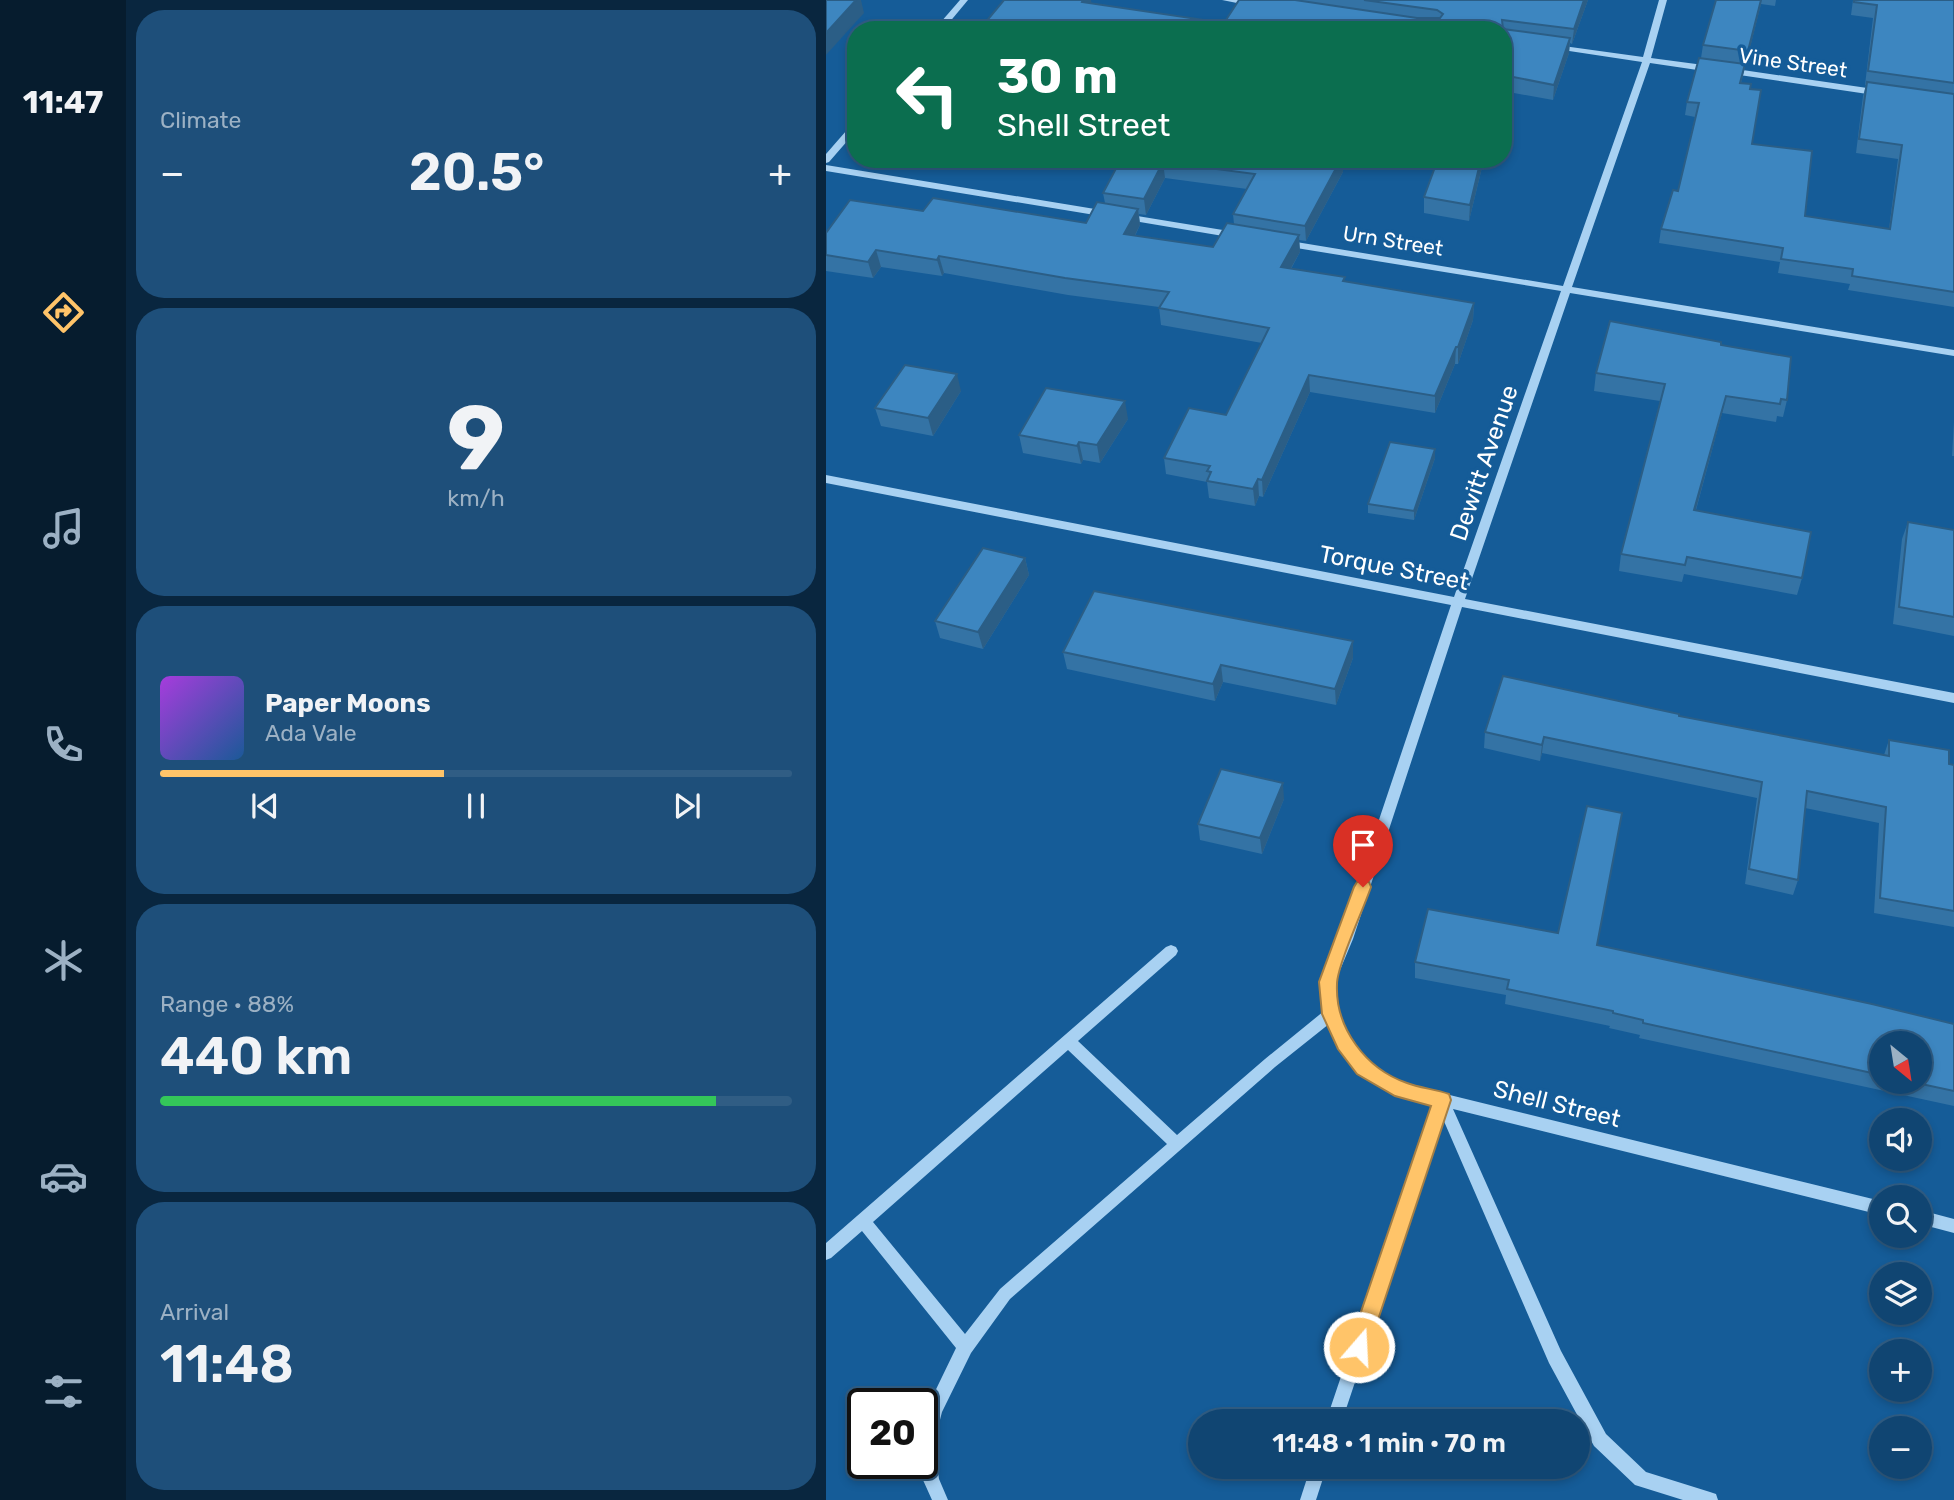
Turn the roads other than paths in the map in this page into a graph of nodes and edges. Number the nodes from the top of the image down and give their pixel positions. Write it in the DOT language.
graph roads {
  1 [pos="964,0"];
  2 [pos="1226,0"];
  3 [pos="1663,0"];
  4 [pos="1265,6"];
  5 [pos="946,21"];
  6 [pos="1542,45"];
  7 [pos="1647,60"];
  8 [pos="1887,94"];
  9 [pos="847,136"];
  10 [pos="826,160"];
  11 [pos="826,168"];
  12 [pos="1251,237"];
  13 [pos="1278,242"];
  14 [pos="1566,289"];
  15 [pos="1954,353"];
  16 [pos="826,479"];
  17 [pos="1458,602"];
  18 [pos="1954,698"];
  19 [pos="1346,939"];
  20 [pos="1171,951"];
  21 [pos="1331,1014"];
  22 [pos="1069,1041"];
  23 [pos="1442,1100"];
  24 [pos="1177,1144"];
  25 [pos="1869,1205"];
  26 [pos="1932,1220"];
  27 [pos="863,1221"];
  28 [pos="1954,1226"];
  29 [pos="826,1253"];
  30 [pos="965,1347"];
  31 [pos="1338,1409"];
  32 [pos="1315,1479"];
  33 [pos="940,1500"];
  34 [pos="1308,1500"];
  35 [pos="1710,1500"];
  1 -- 5 [label="street"];
  2 -- 4 [label="street"];
  3 -- 7 [label="street, Dewitt Avenue"];
  6 -- 7 [label="street, Vine Street"];
  7 -- 8 [label="street, Vine Street"];
  7 -- 14 [label="street, Dewitt Avenue"];
  9 -- 10 [label="street"];
  11 -- 12 [label="street"];
  13 -- 14 [label="street, Urn Street"];
  14 -- 15 [label="street, Urn Street"];
  14 -- 17 [label="street, Dewitt Avenue"];
  16 -- 17 [label="street, Torque Street"];
  17 -- 18 [label="street, Torque Street"];
  17 -- 19 [label="street, Dewitt Avenue"];
  19 -- 21 [label="street, Shell Street"];
  20 -- 22 [label="lane"];
  21 -- 23 [label="street, Shell Street"];
  21 -- 24 [label="lane"];
  22 -- 24 [label="lane"];
  22 -- 27 [label="lane"];
  23 -- 25 [label="street, Shell Street"];
  23 -- 31 [label="street"];
  23 -- 35 [label="street"];
  24 -- 30 [label="lane"];
  26 -- 28 [label="street"];
  27 -- 29 [label="lane"];
  27 -- 30 [label="lane"];
  30 -- 33 [label="lane"];
  32 -- 34 [label="street"];
}
